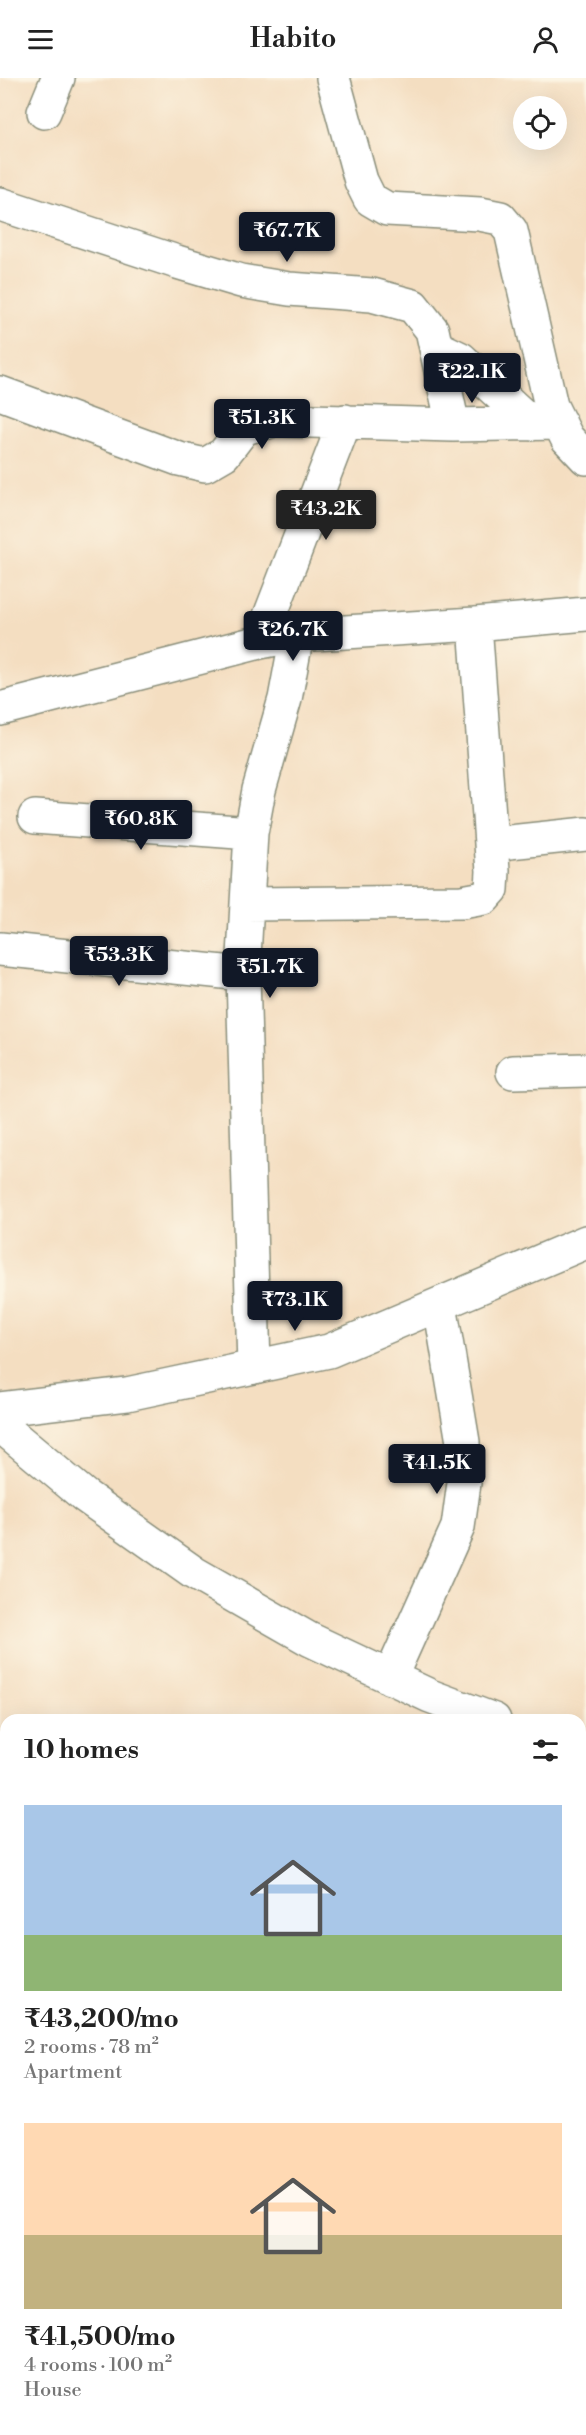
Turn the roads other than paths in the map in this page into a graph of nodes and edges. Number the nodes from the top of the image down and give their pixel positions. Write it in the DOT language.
graph roads {
  1 [pos="58,78"];
  2 [pos="333,78"];
  3 [pos="44,112"];
  4 [pos="0,204"];
  5 [pos="436,347"];
  6 [pos="0,393"];
  7 [pos="345,421"];
  8 [pos="453,425"];
  9 [pos="566,437"];
  10 [pos="586,614"];
  11 [pos="475,624"];
  12 [pos="297,635"];
  13 [pos="260,642"];
  14 [pos="0,709"];
  15 [pos="35,818"];
  16 [pos="250,833"];
  17 [pos="586,834"];
  18 [pos="491,844"];
  19 [pos="247,904"];
  20 [pos="0,949"];
  21 [pos="243,974"];
  22 [pos="586,1070"];
  23 [pos="513,1072"];
  24 [pos="586,1242"];
  25 [pos="440,1305"];
  26 [pos="254,1367"];
  27 [pos="0,1409"];
  28 [pos="0,1425"];
  29 [pos="390,1678"];
  30 [pos="478,1714"];
  1 -- 3 [label="street"];
  2 -- 9 [label="street"];
  4 -- 5 [label="street"];
  5 -- 8 [label="street"];
  5 -- 9 [label="street"];
  6 -- 7 [label="street"];
  7 -- 8 [label="street"];
  7 -- 13 [label="street"];
  8 -- 9 [label="street"];
  10 -- 11 [label="street"];
  11 -- 12 [label="street"];
  11 -- 18 [label="street"];
  12 -- 13 [label="street"];
  12 -- 16 [label="street"];
  13 -- 14 [label="street"];
  15 -- 16 [label="street"];
  16 -- 19 [label="street"];
  17 -- 18 [label="street"];
  18 -- 19 [label="street"];
  19 -- 21 [label="street"];
  20 -- 21 [label="street"];
  21 -- 26 [label="street"];
  22 -- 23 [label="street"];
  24 -- 25 [label="street"];
  25 -- 26 [label="street"];
  25 -- 29 [label="street"];
  26 -- 27 [label="street"];
  28 -- 29 [label="street"];
  29 -- 30 [label="street"];
}
